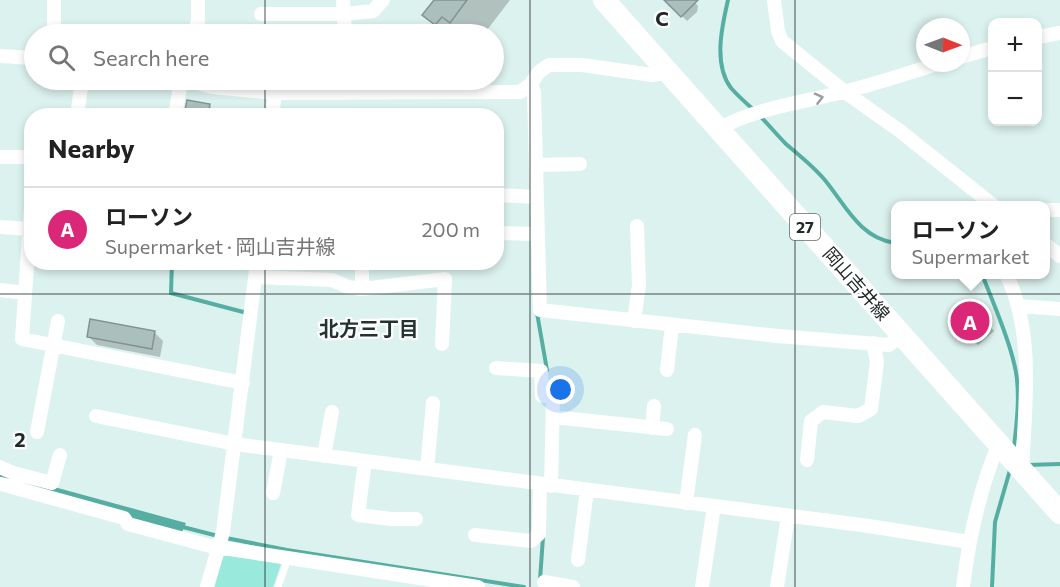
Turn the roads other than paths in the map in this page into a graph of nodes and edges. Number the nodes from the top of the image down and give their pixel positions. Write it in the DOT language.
graph roads {
  1 [pos="54,0"];
  2 [pos="198,0"];
  3 [pos="343,0"];
  4 [pos="383,0"];
  5 [pos="604,0"];
  6 [pos="774,0"];
  7 [pos="261,14"];
  8 [pos="344,14"];
  9 [pos="54,24"];
  10 [pos="197,24"];
  11 [pos="344,24"];
  12 [pos="1060,33"];
  13 [pos="1042,36"];
  14 [pos="988,49"];
  15 [pos="970,54"];
  16 [pos="0,56"];
  17 [pos="24,57"];
  18 [pos="916,71"];
  19 [pos="668,73"];
  20 [pos="531,84"];
  21 [pos="81,90"];
  22 [pos="179,90"];
  23 [pos="244,90"];
  24 [pos="341,90"];
  25 [pos="845,92"];
  26 [pos="275,93"];
  27 [pos="340,94"];
  28 [pos="78,108"];
  29 [pos="176,108"];
  30 [pos="273,108"];
  31 [pos="719,129"];
  32 [pos="0,157"];
  33 [pos="22,157"];
  34 [pos="580,164"];
  35 [pos="536,165"];
  36 [pos="504,195"];
  37 [pos="534,196"];
  38 [pos="979,200"];
  39 [pos="637,226"];
  40 [pos="0,227"];
  41 [pos="24,229"];
  42 [pos="504,233"];
  43 [pos="535,234"];
  44 [pos="27,270"];
  45 [pos="256,270"];
  46 [pos="362,270"];
  47 [pos="256,277"];
  48 [pos="1008,279"];
  49 [pos="362,289"];
  50 [pos="0,290"];
  51 [pos="26,293"];
  52 [pos="1018,306"];
  53 [pos="1060,309"];
  54 [pos="58,321"];
  55 [pos="634,321"];
  56 [pos="672,325"];
  57 [pos="900,335"];
  58 [pos="873,343"];
  59 [pos="442,344"];
  60 [pos="54,345"];
  61 [pos="496,368"];
  62 [pos="667,370"];
  63 [pos="240,382"];
  64 [pos="433,403"];
  65 [pos="654,406"];
  66 [pos="332,412"];
  67 [pos="96,416"];
  68 [pos="553,417"];
  69 [pos="652,428"];
  70 [pos="667,429"];
  71 [pos="37,432"];
  72 [pos="695,435"];
  73 [pos="231,444"];
  74 [pos="281,450"];
  75 [pos="60,455"];
  76 [pos="324,456"];
  77 [pos="807,460"];
  78 [pos="365,461"];
  79 [pos="1015,461"];
  80 [pos="427,469"];
  81 [pos="2,477"];
  82 [pos="545,485"];
  83 [pos="587,490"];
  84 [pos="273,493"];
  85 [pos="686,503"];
  86 [pos="714,507"];
  87 [pos="1060,513"];
  88 [pos="788,516"];
  89 [pos="416,519"];
  90 [pos="475,536"];
  91 [pos="222,541"];
  92 [pos="969,542"];
  93 [pos="288,558"];
  94 [pos="578,560"];
  95 [pos="544,582"];
  96 [pos="207,587"];
  97 [pos="278,587"];
  98 [pos="478,587"];
  99 [pos="573,587"];
  100 [pos="702,587"];
  101 [pos="777,587"];
  102 [pos="963,587"];
  1 -- 9 [label="street"];
  2 -- 10 [label="street"];
  3 -- 8 [label="street"];
  4 -- 8 [label="street"];
  5 -- 19 [label="main road, 岡山吉井線 / 27"];
  6 -- 25 [label="street"];
  7 -- 8 [label="street"];
  8 -- 11 [label="street"];
  12 -- 13 [label="street"];
  14 -- 15 [label="street"];
  16 -- 17 [label="street"];
  18 -- 25 [label="street"];
  19 -- 20 [label="street"];
  19 -- 31 [label="main road, 岡山吉井線 / 27"];
  20 -- 27 [label="street"];
  20 -- 35 [label="street"];
  21 -- 28 [label="street"];
  22 -- 29 [label="street"];
  23 -- 26 [label="street"];
  24 -- 27 [label="street"];
  31 -- 25 [label="street, one-way"];
  25 -- 38 [label="street"];
  26 -- 27 [label="street"];
  26 -- 30 [label="street"];
  31 -- 57 [label="main road, 岡山吉井線 / 27"];
  32 -- 33 [label="street"];
  34 -- 35 [label="street"];
  35 -- 37 [label="street"];
  36 -- 37 [label="street"];
  37 -- 43 [label="street"];
  39 -- 55 [label="street"];
  40 -- 41 [label="street"];
  42 -- 43 [label="street"];
  43 -- 55 [label="street"];
  44 -- 51 [label="street"];
  45 -- 47 [label="street"];
  46 -- 49 [label="street"];
  47 -- 49 [label="street"];
  47 -- 63 [label="street"];
  48 -- 52 [label="street"];
  49 -- 59 [label="street"];
  50 -- 51 [label="street"];
  51 -- 60 [label="street"];
  52 -- 53 [label="street"];
  52 -- 79 [label="street"];
  54 -- 60 [label="street"];
  55 -- 56 [label="street"];
  56 -- 58 [label="street"];
  56 -- 62 [label="street"];
  57 -- 58 [label="street"];
  57 -- 79 [label="main road, 岡山吉井線 / 27"];
  58 -- 77 [label="street"];
  60 -- 63 [label="street"];
  60 -- 71 [label="street"];
  61 -- 68 [label="street"];
  63 -- 73 [label="street"];
  64 -- 80 [label="street"];
  65 -- 69 [label="street"];
  66 -- 76 [label="street"];
  67 -- 73 [label="street"];
  68 -- 69 [label="street"];
  68 -- 82 [label="street"];
  69 -- 70 [label="street"];
  72 -- 85 [label="street"];
  73 -- 74 [label="street"];
  73 -- 91 [label="street"];
  74 -- 76 [label="street"];
  74 -- 84 [label="street"];
  75 -- 81 [label="street"];
  76 -- 78 [label="street"];
  78 -- 80 [label="street"];
  78 -- 89 [label="street"];
  79 -- 87 [label="main road, 岡山吉井線 / 27"];
  79 -- 92 [label="street"];
  80 -- 82 [label="street"];
  81 -- 91 [label="street"];
  82 -- 83 [label="street"];
  82 -- 90 [label="street"];
  83 -- 85 [label="street"];
  83 -- 94 [label="street"];
  85 -- 86 [label="street"];
  86 -- 88 [label="street"];
  86 -- 100 [label="street"];
  88 -- 92 [label="street"];
  88 -- 101 [label="street"];
  91 -- 93 [label="street"];
  91 -- 96 [label="street"];
  92 -- 102 [label="street"];
  93 -- 97 [label="lane"];
  93 -- 98 [label="street"];
  95 -- 99 [label="street"];
}
